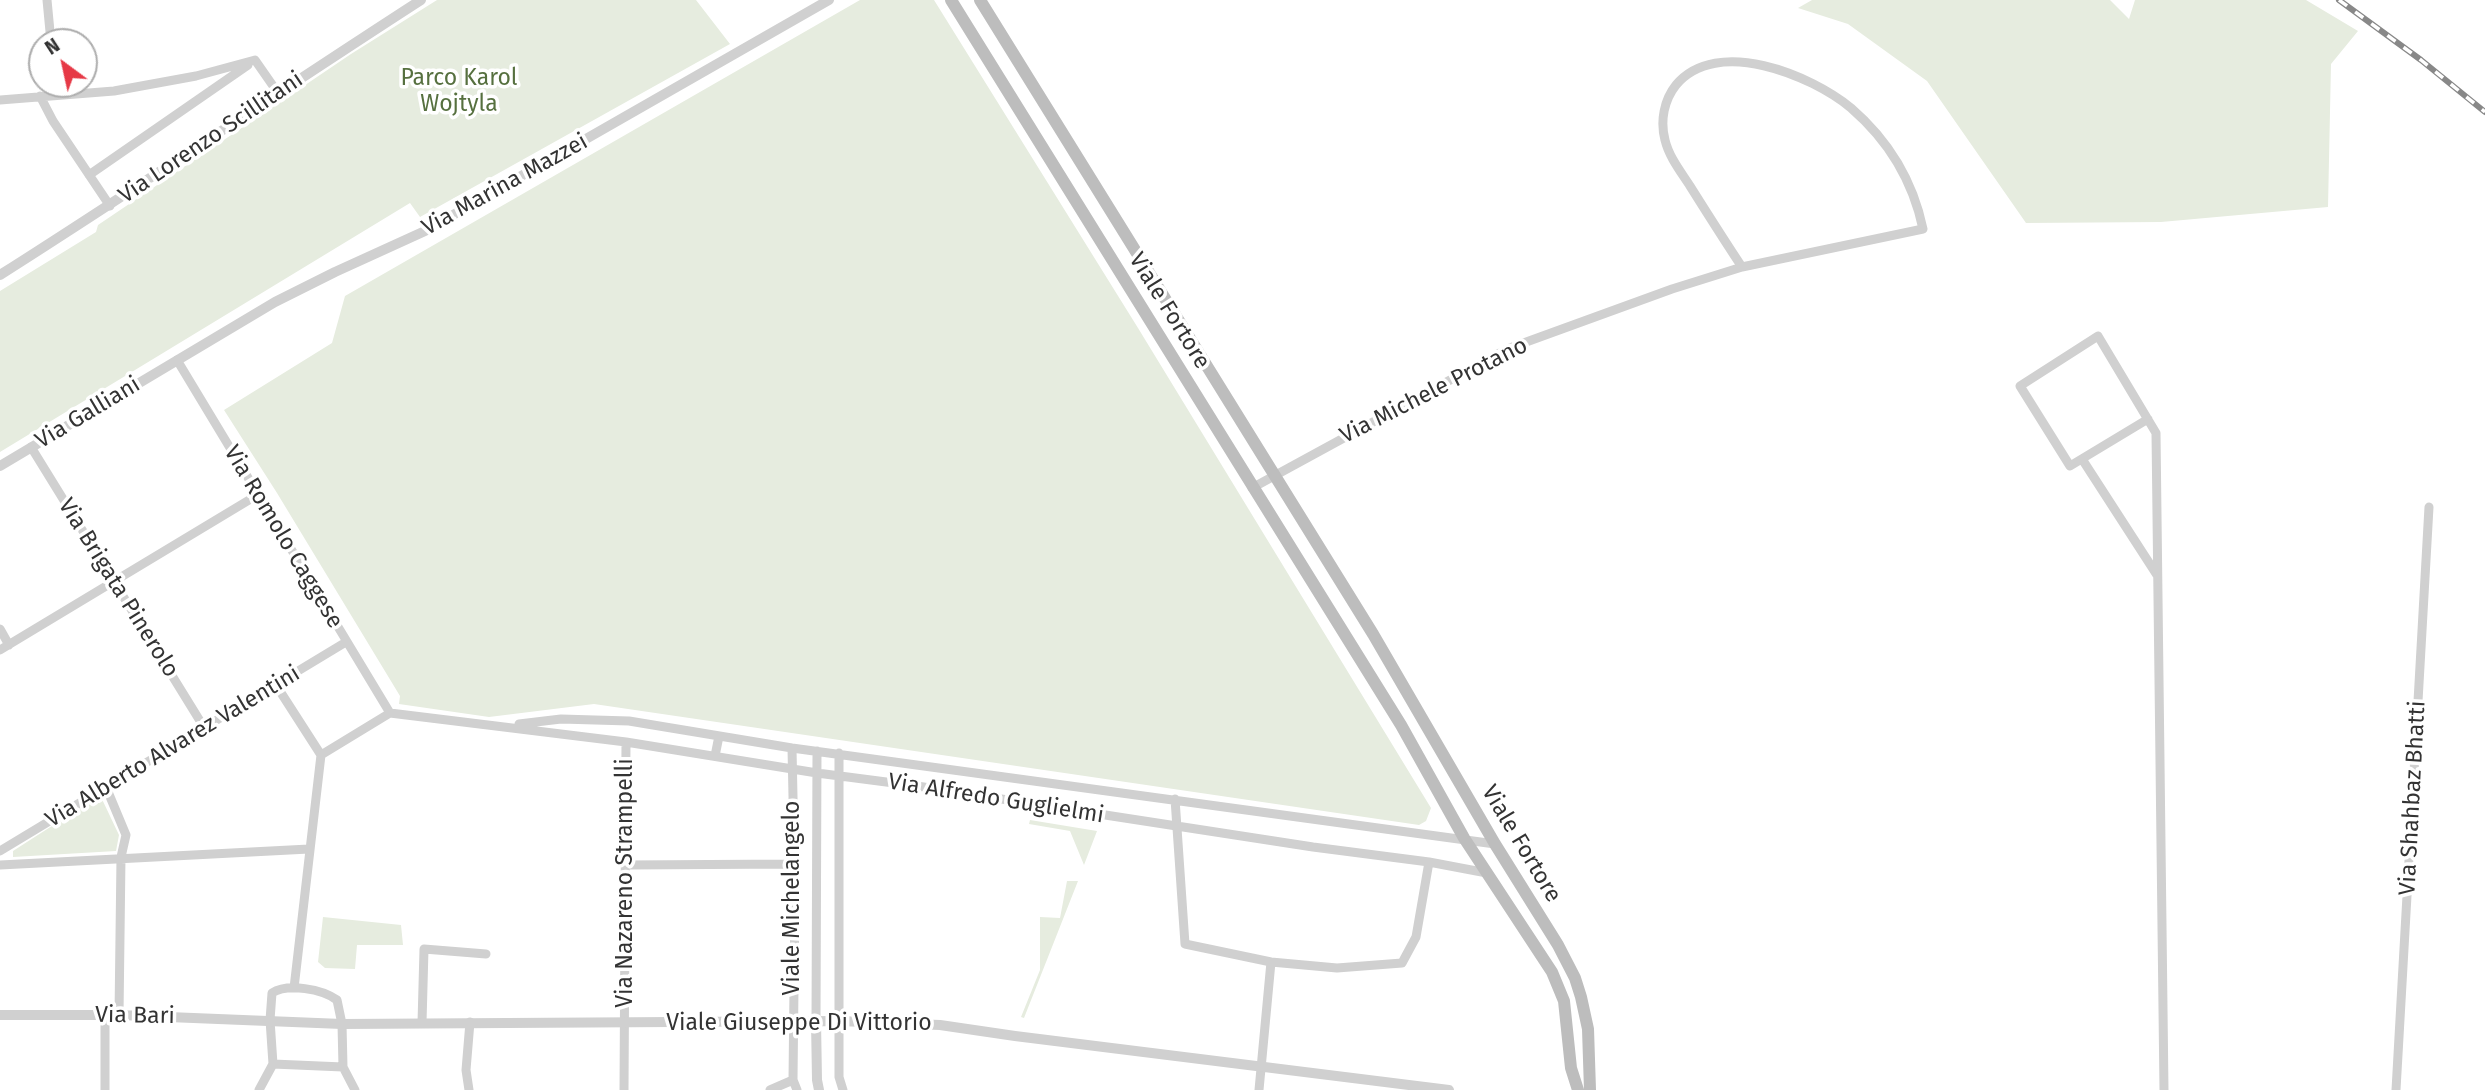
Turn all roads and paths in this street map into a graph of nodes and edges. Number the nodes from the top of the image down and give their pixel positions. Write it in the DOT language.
graph roads {
  1 [pos="47,0"];
  2 [pos="421,0"];
  3 [pos="829,0"];
  4 [pos="951,0"];
  5 [pos="980,0"];
  6 [pos="50,28"];
  7 [pos="255,60"];
  8 [pos="98,92"];
  9 [pos="278,93"];
  10 [pos="28,97"];
  11 [pos="41,98"];
  12 [pos="0,100"];
  13 [pos="89,175"];
  14 [pos="110,206"];
  15 [pos="1742,267"];
  16 [pos="0,275"];
  17 [pos="177,360"];
  18 [pos="2148,419"];
  19 [pos="31,447"];
  20 [pos="2082,459"];
  21 [pos="0,466"];
  22 [pos="1273,475"];
  23 [pos="1252,488"];
  24 [pos="259,495"];
  25 [pos="2429,507"];
  26 [pos="2158,577"];
  27 [pos="114,581"];
  28 [pos="0,629"];
  29 [pos="1373,634"];
  30 [pos="346,642"];
  31 [pos="9,645"];
  32 [pos="1352,645"];
  33 [pos="0,650"];
  34 [pos="276,685"];
  35 [pos="390,713"];
  36 [pos="505,726"];
  37 [pos="205,729"];
  38 [pos="719,736"];
  39 [pos="626,742"];
  40 [pos="792,748"];
  41 [pos="817,751"];
  42 [pos="839,753"];
  43 [pos="321,755"];
  44 [pos="715,756"];
  45 [pos="792,769"];
  46 [pos="817,773"];
  47 [pos="840,776"];
  48 [pos="106,787"];
  49 [pos="1174,799"];
  50 [pos="1178,826"];
  51 [pos="1464,838"];
  52 [pos="1495,844"];
  53 [pos="309,849"];
  54 [pos="0,851"];
  55 [pos="121,857"];
  56 [pos="1429,862"];
  57 [pos="0,864"];
  58 [pos="626,864"];
  59 [pos="793,864"];
  60 [pos="1487,873"];
  61 [pos="486,954"];
  62 [pos="1272,962"];
  63 [pos="294,988"];
  64 [pos="0,1015"];
  65 [pos="104,1015"];
  66 [pos="119,1015"];
  67 [pos="270,1020"];
  68 [pos="793,1021"];
  69 [pos="816,1021"];
  70 [pos="839,1021"];
  71 [pos="470,1022"];
  72 [pos="422,1023"];
  73 [pos="342,1024"];
  74 [pos="625,1024"];
  75 [pos="273,1064"];
  76 [pos="344,1067"];
  77 [pos="1262,1067"];
  78 [pos="793,1080"];
  79 [pos="105,1090"];
  80 [pos="259,1090"];
  81 [pos="355,1090"];
  82 [pos="469,1090"];
  83 [pos="624,1090"];
  84 [pos="769,1090"];
  85 [pos="797,1090"];
  86 [pos="819,1090"];
  87 [pos="843,1090"];
  88 [pos="1259,1090"];
  89 [pos="1450,1090"];
  90 [pos="1578,1090"];
  91 [pos="1590,1090"];
  92 [pos="2164,1090"];
  93 [pos="2396,1090"];
  1 -- 6 [label="street"];
  2 -- 9 [label="street, Via Lorenzo Scillitani"];
  3 -- 17 [label="street, Via Marina Mazzei"];
  4 -- 23 [label="main road, Viale Fortore"];
  5 -- 22 [label="main road, Viale Fortore"];
  7 -- 8 [label="street"];
  7 -- 9 [label="street"];
  7 -- 13 [label="street, Via Lorenzo Scillitani"];
  9 -- 14 [label="street, Via Lorenzo Scillitani"];
  10 -- 12 [label="street"];
  11 -- 13 [label="street"];
  13 -- 14 [label="street"];
  14 -- 16 [label="street, Via Lorenzo Scillitani"];
  15 -- 15 [label="street, Via Michele Protano"];
  15 -- 22 [label="street, Via Michele Protano"];
  17 -- 19 [label="street, Via Galliani"];
  17 -- 24 [label="street, Via Romolo Caggese"];
  18 -- 20 [label="street"];
  18 -- 20 [label="street"];
  18 -- 26 [label="street"];
  19 -- 21 [label="street, Via Galliani"];
  19 -- 27 [label="street, Via Brigata Pinerolo"];
  20 -- 26 [label="street"];
  22 -- 23 [label="street, Via Michele Protano"];
  22 -- 29 [label="main road, Viale Fortore"];
  23 -- 32 [label="main road, Viale Fortore"];
  24 -- 27 [label="street"];
  24 -- 30 [label="street, Via Romolo Caggese"];
  25 -- 93 [label="street, Via Shahbaz Bhatti"];
  26 -- 92 [label="street"];
  27 -- 31 [label="street"];
  27 -- 37 [label="street, Via Brigata Pinerolo"];
  28 -- 31 [label="street"];
  29 -- 32 [label="main road"];
  29 -- 52 [label="main road, Viale Fortore"];
  30 -- 34 [label="street, Via Alberto Alvarez Valentini"];
  30 -- 35 [label="street, Via Romolo Caggese"];
  31 -- 33 [label="street"];
  32 -- 51 [label="main road, Viale Fortore"];
  34 -- 37 [label="street, Via Alberto Alvarez Valentini"];
  34 -- 43 [label="street"];
  35 -- 36 [label="street, Via Alfredo Guglielmi"];
  35 -- 43 [label="street"];
  36 -- 38 [label="street, Via Alfredo Guglielmi"];
  36 -- 39 [label="street, Via Alfredo Guglielmi"];
  37 -- 48 [label="street, Via Alberto Alvarez Valentini"];
  38 -- 40 [label="street, Via Alfredo Guglielmi"];
  38 -- 44 [label="street"];
  39 -- 44 [label="street, Via Alfredo Guglielmi"];
  39 -- 58 [label="street, Via Nazareno Strampelli"];
  40 -- 41 [label="street, Via Alfredo Guglielmi"];
  40 -- 45 [label="street, Viale Michelangelo"];
  41 -- 42 [label="street, Via Alfredo Guglielmi"];
  41 -- 46 [label="street, Viale Michelangelo"];
  42 -- 47 [label="street, Viale Michelangelo"];
  42 -- 49 [label="street, Via Alfredo Guglielmi"];
  43 -- 53 [label="street"];
  44 -- 45 [label="street, Via Alfredo Guglielmi"];
  45 -- 46 [label="street, Via Alfredo Guglielmi"];
  45 -- 59 [label="street, Viale Michelangelo"];
  46 -- 47 [label="street, Via Alfredo Guglielmi"];
  46 -- 69 [label="street, Viale Michelangelo"];
  47 -- 50 [label="street, Via Alfredo Guglielmi"];
  47 -- 70 [label="street, Viale Michelangelo"];
  48 -- 54 [label="street, Via Alberto Alvarez Valentini"];
  48 -- 55 [label="street"];
  49 -- 50 [label="street"];
  49 -- 51 [label="street, Via Alfredo Guglielmi"];
  50 -- 56 [label="street, Via Alfredo Guglielmi"];
  50 -- 62 [label="street"];
  51 -- 52 [label="street, Via Alfredo Guglielmi"];
  51 -- 60 [label="main road, Viale Fortore"];
  52 -- 91 [label="main road, Viale Fortore"];
  53 -- 55 [label="street"];
  53 -- 63 [label="street"];
  55 -- 57 [label="street"];
  55 -- 66 [label="street"];
  56 -- 60 [label="street, Via Alfredo Guglielmi"];
  56 -- 62 [label="street"];
  58 -- 59 [label="street"];
  58 -- 74 [label="street, Via Nazareno Strampelli"];
  59 -- 68 [label="street, Viale Michelangelo"];
  60 -- 90 [label="main road, Viale Fortore"];
  61 -- 72 [label="street"];
  62 -- 77 [label="street"];
  63 -- 67 [label="street"];
  63 -- 73 [label="street"];
  64 -- 65 [label="street, Via Bari"];
  65 -- 66 [label="street, Via Bari"];
  65 -- 79 [label="street"];
  66 -- 67 [label="street, Via Bari"];
  67 -- 73 [label="street, Viale Giuseppe Di Vittorio"];
  67 -- 75 [label="street"];
  68 -- 69 [label="street, Viale Giuseppe Di Vittorio"];
  68 -- 74 [label="street, Viale Giuseppe Di Vittorio"];
  68 -- 78 [label="street, Viale Michelangelo"];
  69 -- 70 [label="street, Viale Giuseppe Di Vittorio"];
  69 -- 86 [label="street, Viale Michelangelo"];
  70 -- 77 [label="street, Viale Giuseppe Di Vittorio"];
  70 -- 87 [label="street, Viale Michelangelo"];
  71 -- 72 [label="street, Viale Giuseppe Di Vittorio"];
  71 -- 74 [label="street, Viale Giuseppe Di Vittorio"];
  71 -- 82 [label="street"];
  72 -- 73 [label="street, Viale Giuseppe Di Vittorio"];
  73 -- 76 [label="street"];
  74 -- 83 [label="street, Via Nazareno Strampelli"];
  75 -- 76 [label="street"];
  75 -- 80 [label="street"];
  76 -- 81 [label="street"];
  77 -- 88 [label="street"];
  77 -- 89 [label="street, Viale Giuseppe Di Vittorio"];
  78 -- 84 [label="street"];
  78 -- 85 [label="street, Viale Michelangelo"];
}
